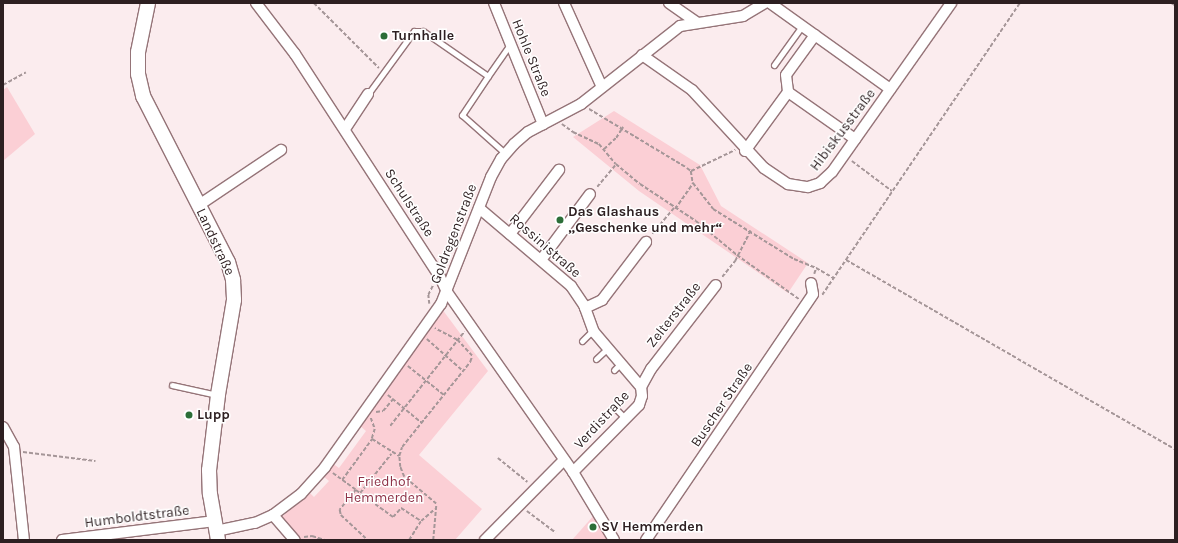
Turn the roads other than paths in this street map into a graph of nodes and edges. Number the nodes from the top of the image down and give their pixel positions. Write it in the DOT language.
graph roads {
  1 [pos="148,3"];
  2 [pos="256,3"];
  3 [pos="494,3"];
  4 [pos="564,3"];
  5 [pos="669,3"];
  6 [pos="765,3"];
  7 [pos="770,3"];
  8 [pos="951,3"];
  9 [pos="696,22"];
  10 [pos="802,26"];
  11 [pos="815,35"];
  12 [pos="511,43"];
  13 [pos="642,55"];
  14 [pos="774,64"];
  15 [pos="488,76"];
  16 [pos="602,87"];
  17 [pos="890,89"];
  18 [pos="788,92"];
  19 [pos="368,94"];
  20 [pos="543,124"];
  21 [pos="345,129"];
  22 [pos="855,139"];
  23 [pos="744,149"];
  24 [pos="281,150"];
  25 [pos="505,153"];
  26 [pos="559,170"];
  27 [pos="590,194"];
  28 [pos="199,205"];
  29 [pos="479,208"];
  30 [pos="510,234"];
  31 [pos="646,242"];
  32 [pos="541,260"];
  33 [pos="811,283"];
  34 [pos="716,285"];
  35 [pos="447,292"];
  36 [pos="585,308"];
  37 [pos="593,330"];
  38 [pos="582,341"];
  39 [pos="608,348"];
  40 [pos="596,360"];
  41 [pos="655,363"];
  42 [pos="172,385"];
  43 [pos="641,387"];
  44 [pos="218,395"];
  45 [pos="616,409"];
  46 [pos="626,419"];
  47 [pos="3,427"];
  48 [pos="564,460"];
  49 [pos="573,472"];
  50 [pos="273,515"];
  51 [pos="216,531"];
  52 [pos="24,540"];
  53 [pos="62,540"];
  54 [pos="295,540"];
  55 [pos="485,540"];
  56 [pos="614,540"];
  57 [pos="646,540"];
  1 -- 28 [label="street, Landstraße"];
  2 -- 21 [label="street, Schulstraße"];
  3 -- 12 [label="street, Hohle Straße"];
  4 -- 16 [label="street"];
  5 -- 9 [label="street"];
  6 -- 9 [label="street, Goldregenstraße"];
  7 -- 10 [label="street"];
  8 -- 17 [label="street, Hibiskusstraße"];
  9 -- 13 [label="street, Goldregenstraße"];
  10 -- 11 [label="street"];
  10 -- 14 [label="lane"];
  11 -- 17 [label="street"];
  11 -- 18 [label="street"];
  12 -- 15 [label="lane"];
  12 -- 20 [label="street, Hohle Straße"];
  13 -- 16 [label="street, Goldregenstraße"];
  13 -- 23 [label="street, Hibiskusstraße"];
  15 -- 19 [label="lane"];
  15 -- 25 [label="lane"];
  16 -- 20 [label="street, Goldregenstraße"];
  17 -- 22 [label="street, Hibiskusstraße"];
  18 -- 22 [label="street"];
  18 -- 23 [label="street"];
  19 -- 21 [label="street"];
  20 -- 25 [label="street, Goldregenstraße"];
  21 -- 35 [label="street, Schulstraße"];
  22 -- 23 [label="street, Hibiskusstraße"];
  24 -- 28 [label="street"];
  25 -- 29 [label="street, Goldregenstraße"];
  26 -- 30 [label="street"];
  27 -- 32 [label="street"];
  28 -- 44 [label="street, Landstraße"];
  29 -- 30 [label="street, Rossinistraße"];
  29 -- 35 [label="street, Goldregenstraße"];
  30 -- 32 [label="street, Rossinistraße"];
  31 -- 36 [label="street"];
  32 -- 36 [label="street, Rossinistraße"];
  33 -- 57 [label="street, Buscher Straße"];
  34 -- 41 [label="street, Zelterstraße"];
  35 -- 48 [label="street"];
  35 -- 50 [label="street, Goldregenstraße"];
  36 -- 37 [label="street, Rossinistraße"];
  37 -- 38 [label="lane"];
  37 -- 39 [label="street, Rossinistraße"];
  39 -- 40 [label="lane"];
  39 -- 43 [label="street, Rossinistraße"];
  41 -- 43 [label="street, Verdistraße"];
  42 -- 44 [label="lane"];
  43 -- 46 [label="street, Verdistraße"];
  44 -- 51 [label="street, Landstraße"];
  45 -- 46 [label="lane"];
  46 -- 49 [label="street, Verdistraße"];
  47 -- 52 [label="street"];
  48 -- 49 [label="street"];
  48 -- 55 [label="street"];
  49 -- 56 [label="street"];
  50 -- 51 [label="street, Goldregenstraße"];
  50 -- 54 [label="street"];
  51 -- 53 [label="street, Humboldtstraße"];
}
